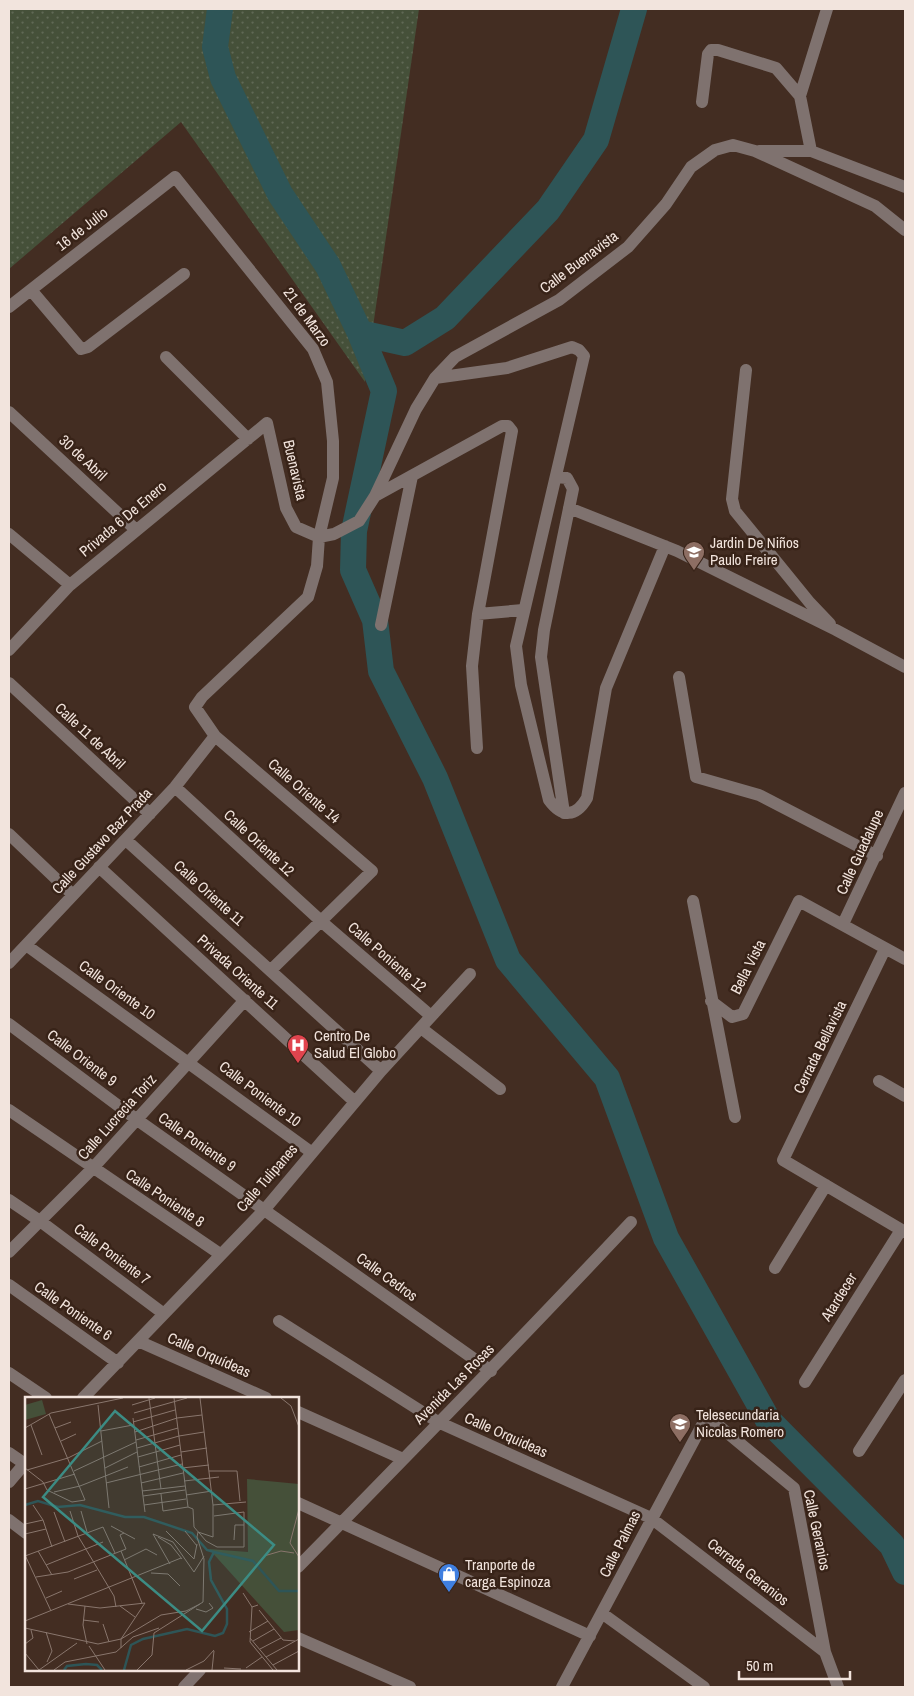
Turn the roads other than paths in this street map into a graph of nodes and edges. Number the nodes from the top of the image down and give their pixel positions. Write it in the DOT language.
graph roads {
  1 [pos="827,9"];
  2 [pos="800,96"];
  3 [pos="702,102"];
  4 [pos="755,151"];
  5 [pos="811,151"];
  6 [pos="174,177"];
  7 [pos="905,187"];
  8 [pos="903,223"];
  9 [pos="184,274"];
  10 [pos="31,290"];
  11 [pos="9,307"];
  12 [pos="166,357"];
  13 [pos="746,370"];
  14 [pos="435,378"];
  15 [pos="9,412"];
  16 [pos="267,423"];
  17 [pos="248,439"];
  18 [pos="412,476"];
  19 [pos="556,477"];
  20 [pos="375,496"];
  21 [pos="569,508"];
  22 [pos="135,529"];
  23 [pos="9,534"];
  24 [pos="319,537"];
  25 [pos="664,546"];
  26 [pos="70,585"];
  27 [pos="524,610"];
  28 [pos="478,614"];
  29 [pos="381,624"];
  30 [pos="836,630"];
  31 [pos="9,650"];
  32 [pos="905,667"];
  33 [pos="679,677"];
  34 [pos="9,683"];
  35 [pos="215,736"];
  36 [pos="477,748"];
  37 [pos="175,787"];
  38 [pos="905,793"];
  39 [pos="564,813"];
  40 [pos="150,814"];
  41 [pos="9,834"];
  42 [pos="126,840"];
  43 [pos="877,856"];
  44 [pos="99,867"];
  45 [pos="73,895"];
  46 [pos="693,901"];
  47 [pos="322,922"];
  48 [pos="843,924"];
  49 [pos="26,945"];
  50 [pos="885,949"];
  51 [pos="905,959"];
  52 [pos="9,963"];
  53 [pos="271,970"];
  54 [pos="470,974"];
  55 [pos="245,1000"];
  56 [pos="711,1001"];
  57 [pos="431,1016"];
  58 [pos="9,1024"];
  59 [pos="421,1028"];
  60 [pos="189,1062"];
  61 [pos="381,1070"];
  62 [pos="879,1081"];
  63 [pos="500,1090"];
  64 [pos="905,1096"];
  65 [pos="355,1102"];
  66 [pos="9,1110"];
  67 [pos="735,1117"];
  68 [pos="136,1119"];
  69 [pos="311,1152"];
  70 [pos="92,1168"];
  71 [pos="826,1185"];
  72 [pos="9,1200"];
  73 [pos="264,1209"];
  74 [pos="40,1220"];
  75 [pos="631,1222"];
  76 [pos="903,1231"];
  77 [pos="9,1252"];
  78 [pos="220,1254"];
  79 [pos="775,1268"];
  80 [pos="9,1285"];
  81 [pos="164,1314"];
  82 [pos="278,1321"];
  83 [pos="138,1341"];
  84 [pos="118,1363"];
  85 [pos="491,1371"];
  86 [pos="9,1373"];
  87 [pos="905,1380"];
  88 [pos="805,1382"];
  89 [pos="45,1397"];
  90 [pos="84,1397"];
  91 [pos="264,1397"];
  92 [pos="299,1412"];
  93 [pos="707,1416"];
  94 [pos="438,1422"];
  95 [pos="859,1451"];
  96 [pos="9,1453"];
  97 [pos="403,1459"];
  98 [pos="25,1462"];
  99 [pos="25,1464"];
  100 [pos="9,1482"];
  101 [pos="299,1503"];
  102 [pos="651,1518"];
  103 [pos="9,1520"];
  104 [pos="340,1523"];
  105 [pos="25,1532"];
  106 [pos="299,1566"];
  107 [pos="602,1614"];
  108 [pos="590,1636"];
  109 [pos="299,1638"];
  110 [pos="825,1652"];
  111 [pos="410,1687"];
  112 [pos="562,1687"];
  113 [pos="704,1687"];
  114 [pos="838,1687"];
  1 -- 2 [label="street"];
  2 -- 3 [label="street"];
  2 -- 5 [label="street"];
  4 -- 5 [label="street"];
  4 -- 8 [label="street, Calle Buenavista"];
  4 -- 14 [label="street, Calle Buenavista"];
  5 -- 7 [label="street"];
  6 -- 10 [label="street, 16 de Julio"];
  6 -- 24 [label="street, 21 de Marzo"];
  9 -- 10 [label="street"];
  10 -- 11 [label="street, 16 de Julio"];
  12 -- 17 [label="street"];
  13 -- 30 [label="street"];
  14 -- 19 [label="street"];
  14 -- 20 [label="street, Calle Buenavista"];
  15 -- 22 [label="street, 30 de Abril"];
  16 -- 17 [label="street, Privada 6 De Enero"];
  16 -- 24 [label="street, Buenavista"];
  17 -- 22 [label="street, Privada 6 De Enero"];
  18 -- 20 [label="street"];
  18 -- 28 [label="street"];
  18 -- 29 [label="street"];
  19 -- 21 [label="street"];
  19 -- 27 [label="street"];
  20 -- 24 [label="street, Calle Buenavista"];
  21 -- 25 [label="street"];
  21 -- 39 [label="street"];
  22 -- 26 [label="street, Privada 6 De Enero"];
  23 -- 26 [label="street"];
  24 -- 35 [label="street, Calle Oriente 14"];
  25 -- 30 [label="street"];
  25 -- 39 [label="street"];
  26 -- 31 [label="street, Privada 6 De Enero"];
  27 -- 28 [label="street"];
  27 -- 39 [label="street"];
  28 -- 36 [label="street"];
  30 -- 32 [label="street"];
  33 -- 43 [label="street"];
  34 -- 40 [label="street, Calle 11 de Abril"];
  35 -- 37 [label="street, Calle Gustavo Baz Prada"];
  35 -- 47 [label="street, Calle Oriente 14"];
  37 -- 40 [label="street, Calle Gustavo Baz Prada"];
  37 -- 47 [label="street, Calle Oriente 12"];
  38 -- 43 [label="street, Calle Guadalupe"];
  40 -- 42 [label="street, Calle Gustavo Baz Prada"];
  41 -- 45 [label="street"];
  42 -- 44 [label="street, Calle Gustavo Baz Prada"];
  42 -- 53 [label="street, Calle Oriente 11"];
  43 -- 48 [label="street, Calle Guadalupe"];
  44 -- 45 [label="street, Calle Gustavo Baz Prada"];
  44 -- 55 [label="street, Privada Oriente 11"];
  45 -- 49 [label="street, Calle Gustavo Baz Prada"];
  46 -- 56 [label="street"];
  47 -- 53 [label="street"];
  47 -- 57 [label="street, Calle Poniente 12"];
  48 -- 50 [label="street"];
  48 -- 56 [label="street, Bella Vista"];
  49 -- 52 [label="street, Calle Gustavo Baz Prada"];
  49 -- 60 [label="street, Calle Oriente 10"];
  50 -- 51 [label="street"];
  50 -- 71 [label="street, Cerrada Bellavista"];
  53 -- 61 [label="street, Calle Oriente 11"];
  54 -- 57 [label="street, Calle Tulipanes"];
  55 -- 60 [label="street, Calle Lucrecia Toriz"];
  55 -- 65 [label="street, Privada Oriente 11"];
  56 -- 67 [label="street"];
  57 -- 59 [label="street, Calle Tulipanes"];
  58 -- 68 [label="street, Calle Oriente 9"];
  59 -- 61 [label="street, Calle Tulipanes"];
  59 -- 63 [label="street"];
  60 -- 68 [label="street, Calle Lucrecia Toriz"];
  60 -- 69 [label="street, Calle Poniente 10"];
  61 -- 65 [label="street, Calle Tulipanes"];
  62 -- 64 [label="street"];
  65 -- 69 [label="street, Calle Tulipanes"];
  66 -- 70 [label="street, Calle Poniente 8"];
  68 -- 70 [label="street, Calle Lucrecia Toriz"];
  68 -- 73 [label="street, Calle Poniente 9"];
  69 -- 73 [label="street, Calle Tulipanes"];
  70 -- 74 [label="street, Calle Lucrecia Toriz"];
  70 -- 78 [label="street, Calle Poniente 8"];
  71 -- 76 [label="street"];
  71 -- 79 [label="street"];
  72 -- 74 [label="street, Calle Poniente 7"];
  73 -- 78 [label="street, Calle Tulipanes"];
  73 -- 85 [label="street, Calle Cedros"];
  74 -- 77 [label="street, Calle Lucrecia Toriz"];
  74 -- 81 [label="street, Calle Poniente 7"];
  75 -- 85 [label="street, Avenida Las Rosas"];
  76 -- 88 [label="street, Atardecer"];
  78 -- 81 [label="street, Calle Tulipanes"];
  80 -- 84 [label="street, Calle Poniente 6"];
  81 -- 83 [label="street, Calle Tulipanes"];
  82 -- 94 [label="street, Calle Orquideas"];
  83 -- 84 [label="street, Calle Tulipanes"];
  83 -- 91 [label="street, Calle Orquídeas"];
  84 -- 90 [label="street, Calle Tulipanes"];
  85 -- 94 [label="street, Avenida Las Rosas"];
  86 -- 89 [label="street"];
  87 -- 95 [label="street"];
  92 -- 97 [label="street"];
  93 -- 102 [label="street, Calle Palmas"];
  93 -- 110 [label="street, Calle Geranios"];
  94 -- 97 [label="street, Avenida Las Rosas"];
  94 -- 102 [label="street, Calle Orquideas"];
  96 -- 98 [label="street"];
  97 -- 104 [label="street, Avenida Las Rosas"];
  99 -- 100 [label="street"];
  101 -- 104 [label="street"];
  102 -- 107 [label="street, Calle Palmas"];
  102 -- 110 [label="street, Cerrada Geranios"];
  103 -- 105 [label="street"];
  104 -- 106 [label="street, Avenida Las Rosas"];
  104 -- 108 [label="street"];
  107 -- 108 [label="street, Calle Palmas"];
  107 -- 113 [label="street"];
  108 -- 112 [label="street, Calle Palmas"];
  109 -- 111 [label="street"];
  110 -- 114 [label="street, Calle Geranios"];
}
